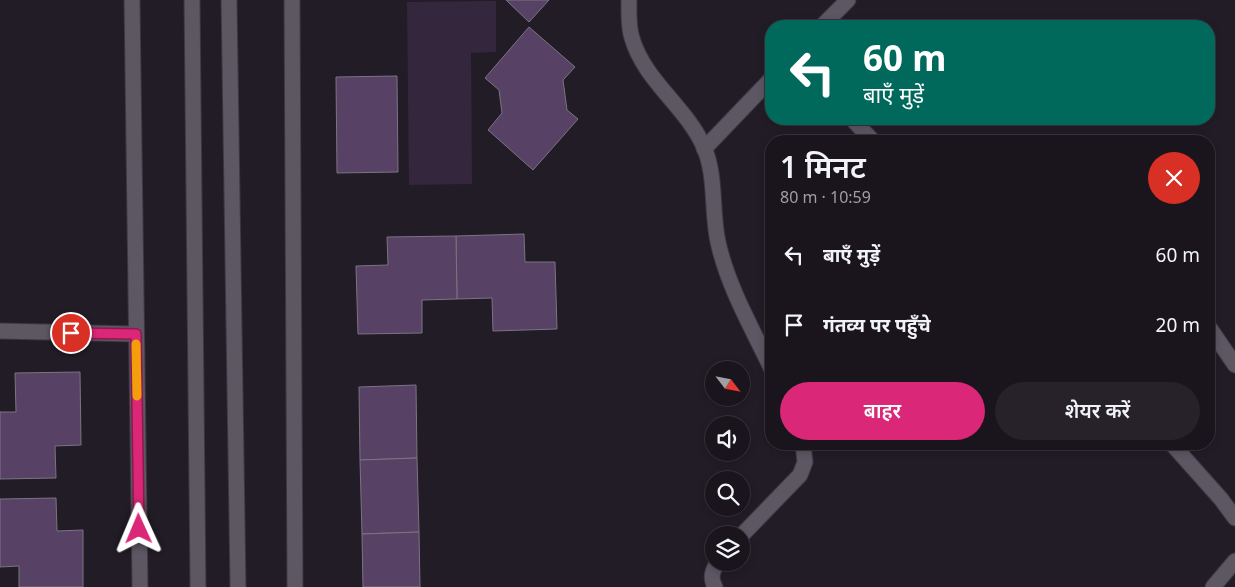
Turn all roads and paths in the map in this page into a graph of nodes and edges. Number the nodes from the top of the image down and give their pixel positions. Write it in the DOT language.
graph roads {
  1 [pos="132,0"];
  2 [pos="192,0"];
  3 [pos="229,0"];
  4 [pos="292,0"];
  5 [pos="629,0"];
  6 [pos="848,0"];
  7 [pos="828,20"];
  8 [pos="765,85"];
  9 [pos="858,125"];
  10 [pos="867,135"];
  11 [pos="704,148"];
  12 [pos="0,331"];
  13 [pos="136,334"];
  14 [pos="1215,336"];
  15 [pos="765,355"];
  16 [pos="1235,364"];
  17 [pos="804,450"];
  18 [pos="1177,450"];
  19 [pos="1235,518"];
  20 [pos="750,527"];
  21 [pos="1235,561"];
  22 [pos="712,571"];
  23 [pos="140,587"];
  24 [pos="198,587"];
  25 [pos="238,587"];
  26 [pos="295,587"];
  27 [pos="716,587"];
  28 [pos="1213,587"];
  1 -- 13 [label="street"];
  2 -- 24 [label="street"];
  3 -- 25 [label="street"];
  4 -- 26 [label="street"];
  5 -- 11 [label="street"];
  6 -- 7 [label="street"];
  8 -- 11 [label="street"];
  9 -- 10 [label="street"];
  11 -- 15 [label="street"];
  12 -- 13 [label="street"];
  13 -- 23 [label="street"];
  14 -- 16 [label="street"];
  17 -- 20 [label="street"];
  18 -- 19 [label="street"];
  21 -- 28 [label="street"];
  22 -- 27 [label="street"];
}
